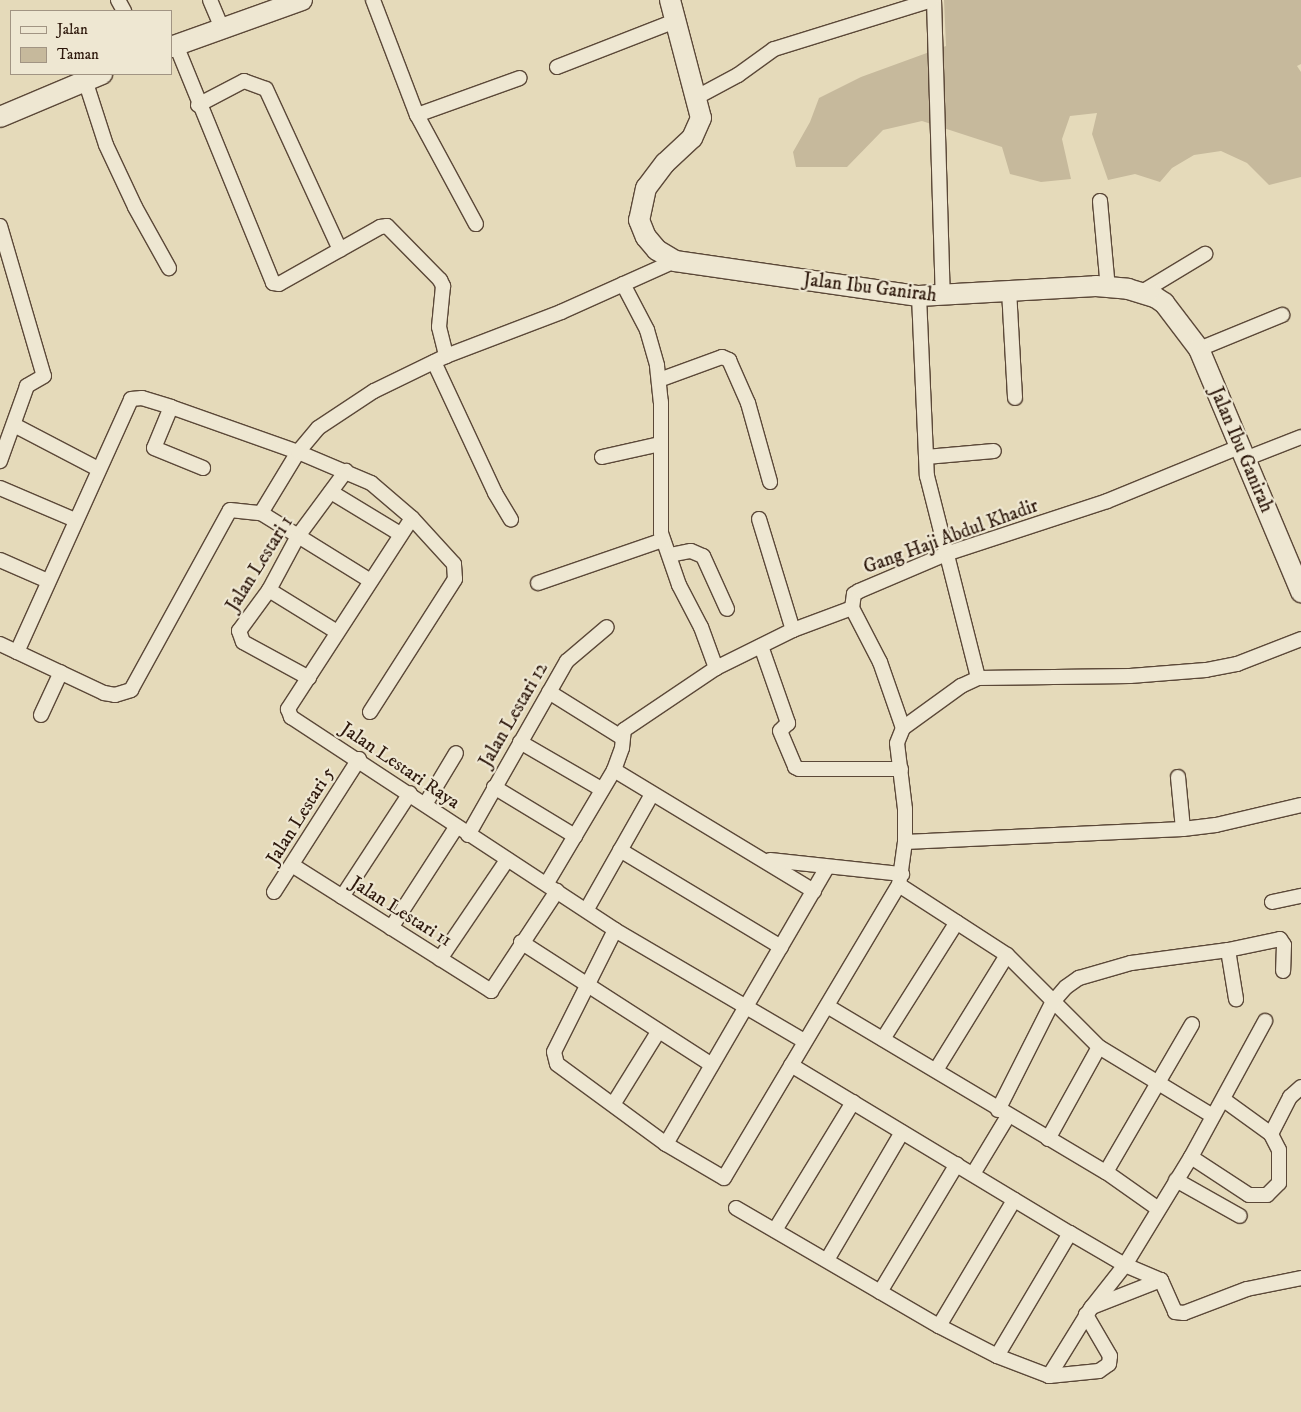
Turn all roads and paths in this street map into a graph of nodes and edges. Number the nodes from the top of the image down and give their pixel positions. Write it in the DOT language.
graph roads {
  1 [pos="210,0"];
  2 [pos="302,0"];
  3 [pos="373,0"];
  4 [pos="670,0"];
  5 [pos="933,0"];
  6 [pos="675,21"];
  7 [pos="222,28"];
  8 [pos="173,46"];
  9 [pos="557,67"];
  10 [pos="94,77"];
  11 [pos="520,78"];
  12 [pos="697,97"];
  13 [pos="198,105"];
  14 [pos="417,115"];
  15 [pos="0,117"];
  16 [pos="1100,201"];
  17 [pos="476,224"];
  18 [pos="0,226"];
  19 [pos="340,250"];
  20 [pos="1205,254"];
  21 [pos="676,261"];
  22 [pos="169,268"];
  23 [pos="623,284"];
  24 [pos="1108,288"];
  25 [pos="1009,290"];
  26 [pos="1142,292"];
  27 [pos="919,296"];
  28 [pos="943,297"];
  29 [pos="1282,315"];
  30 [pos="1199,349"];
  31 [pos="440,359"];
  32 [pos="659,380"];
  33 [pos="1016,398"];
  34 [pos="171,407"];
  35 [pos="14,425"];
  36 [pos="1301,437"];
  37 [pos="660,444"];
  38 [pos="994,451"];
  39 [pos="298,452"];
  40 [pos="1242,453"];
  41 [pos="602,457"];
  42 [pos="926,457"];
  43 [pos="0,461"];
  44 [pos="98,468"];
  45 [pos="203,468"];
  46 [pos="346,471"];
  47 [pos="770,482"];
  48 [pos="0,488"];
  49 [pos="331,492"];
  50 [pos="261,513"];
  51 [pos="412,518"];
  52 [pos="759,519"];
  53 [pos="75,520"];
  54 [pos="511,520"];
  55 [pos="400,534"];
  56 [pos="298,536"];
  57 [pos="663,540"];
  58 [pos="946,554"];
  59 [pos="670,555"];
  60 [pos="0,560"];
  61 [pos="369,580"];
  62 [pos="48,581"];
  63 [pos="538,583"];
  64 [pos="269,590"];
  65 [pos="1301,592"];
  66 [pos="852,608"];
  67 [pos="727,609"];
  68 [pos="607,627"];
  69 [pos="793,630"];
  70 [pos="337,632"];
  71 [pos="1301,639"];
  72 [pos="0,644"];
  73 [pos="761,646"];
  74 [pos="17,652"];
  75 [pos="716,668"];
  76 [pos="61,672"];
  77 [pos="309,678"];
  78 [pos="978,678"];
  79 [pos="549,692"];
  80 [pos="370,712"];
  81 [pos="41,715"];
  82 [pos="903,728"];
  83 [pos="621,737"];
  84 [pos="520,742"];
  85 [pos="456,753"];
  86 [pos="359,759"];
  87 [pos="614,770"];
  88 [pos="901,770"];
  89 [pos="1178,776"];
  90 [pos="494,786"];
  91 [pos="601,788"];
  92 [pos="410,793"];
  93 [pos="652,794"];
  94 [pos="426,803"];
  95 [pos="1301,805"];
  96 [pos="457,826"];
  97 [pos="1183,828"];
  98 [pos="468,835"];
  99 [pos="575,836"];
  100 [pos="905,842"];
  101 [pos="620,850"];
  102 [pos="507,860"];
  103 [pos="766,860"];
  104 [pos="292,865"];
  105 [pos="827,867"];
  106 [pos="900,880"];
  107 [pos="552,887"];
  108 [pos="814,891"];
  109 [pos="274,892"];
  110 [pos="1301,896"];
  111 [pos="342,897"];
  112 [pos="1272,902"];
  113 [pos="587,909"];
  114 [pos="957,922"];
  115 [pos="391,928"];
  116 [pos="615,930"];
  117 [pos="521,942"];
  118 [pos="781,947"];
  119 [pos="1228,950"];
  120 [pos="1007,955"];
  121 [pos="440,959"];
  122 [pos="1283,971"];
  123 [pos="588,987"];
  124 [pos="1236,999"];
  125 [pos="1052,1003"];
  126 [pos="827,1006"];
  127 [pos="746,1007"];
  128 [pos="1265,1021"];
  129 [pos="1192,1024"];
  130 [pos="658,1032"];
  131 [pos="883,1039"];
  132 [pos="804,1041"];
  133 [pos="1099,1047"];
  134 [pos="791,1065"];
  135 [pos="712,1066"];
  136 [pos="936,1070"];
  137 [pos="1159,1082"];
  138 [pos="1301,1087"];
  139 [pos="1224,1100"];
  140 [pos="853,1102"];
  141 [pos="614,1103"];
  142 [pos="1003,1113"];
  143 [pos="1213,1116"];
  144 [pos="902,1132"];
  145 [pos="1271,1134"];
  146 [pos="1048,1139"];
  147 [pos="666,1144"];
  148 [pos="1191,1157"];
  149 [pos="957,1164"];
  150 [pos="1106,1172"];
  151 [pos="973,1174"];
  152 [pos="1176,1180"];
  153 [pos="1014,1200"];
  154 [pos="736,1208"];
  155 [pos="1158,1208"];
  156 [pos="1240,1216"];
  157 [pos="776,1230"];
  158 [pos="1070,1233"];
  159 [pos="827,1260"];
  160 [pos="1125,1265"];
  161 [pos="1301,1278"];
  162 [pos="1161,1280"];
  163 [pos="880,1292"];
  164 [pos="1088,1311"];
  165 [pos="939,1326"];
  166 [pos="997,1356"];
  167 [pos="1049,1376"];
  1 -- 7 [label="street"];
  2 -- 7 [label="main road"];
  3 -- 14 [label="street"];
  4 -- 6 [label="main road, Jalan Ibu Ganirah"];
  5 -- 12 [label="street"];
  5 -- 28 [label="street"];
  6 -- 9 [label="street"];
  6 -- 12 [label="main road, Jalan Ibu Ganirah"];
  7 -- 8 [label="main road"];
  8 -- 13 [label="street"];
  10 -- 15 [label="main road"];
  10 -- 22 [label="street"];
  11 -- 14 [label="street"];
  12 -- 21 [label="main road, Jalan Ibu Ganirah"];
  13 -- 19 [label="street"];
  13 -- 19 [label="street"];
  14 -- 17 [label="street"];
  16 -- 24 [label="street"];
  18 -- 35 [label="street"];
  19 -- 31 [label="street"];
  20 -- 26 [label="street"];
  21 -- 23 [label="street"];
  21 -- 27 [label="main road, Jalan Ibu Ganirah"];
  23 -- 31 [label="street"];
  23 -- 32 [label="street"];
  24 -- 25 [label="main road, Jalan Ibu Ganirah"];
  24 -- 26 [label="main road, Jalan Ibu Ganirah"];
  25 -- 28 [label="main road, Jalan Ibu Ganirah"];
  25 -- 33 [label="street"];
  26 -- 30 [label="main road, Jalan Ibu Ganirah"];
  27 -- 28 [label="main road, Jalan Ibu Ganirah"];
  27 -- 42 [label="street"];
  29 -- 30 [label="street"];
  30 -- 40 [label="main road, Jalan Ibu Ganirah"];
  31 -- 39 [label="street"];
  31 -- 54 [label="street"];
  32 -- 37 [label="street"];
  32 -- 47 [label="street"];
  34 -- 39 [label="street"];
  34 -- 44 [label="street"];
  34 -- 45 [label="street"];
  35 -- 43 [label="street"];
  35 -- 44 [label="street"];
  36 -- 40 [label="street, Gang Haji Abdul Khadir"];
  37 -- 41 [label="street"];
  37 -- 57 [label="street"];
  38 -- 42 [label="street"];
  39 -- 46 [label="street"];
  39 -- 50 [label="street"];
  40 -- 58 [label="street, Gang Haji Abdul Khadir"];
  40 -- 65 [label="main road, Jalan Ibu Ganirah"];
  42 -- 58 [label="street"];
  44 -- 53 [label="street"];
  46 -- 49 [label="street, Jalan Lestari 1"];
  46 -- 51 [label="street"];
  48 -- 53 [label="street"];
  49 -- 55 [label="street"];
  49 -- 56 [label="street, Jalan Lestari 1"];
  50 -- 56 [label="street"];
  50 -- 76 [label="street"];
  51 -- 55 [label="street, Jalan Lestari Raya"];
  51 -- 80 [label="street"];
  52 -- 69 [label="street"];
  53 -- 62 [label="street"];
  55 -- 61 [label="street, Jalan Lestari Raya"];
  56 -- 61 [label="street"];
  56 -- 64 [label="street, Jalan Lestari 1"];
  57 -- 59 [label="street"];
  57 -- 63 [label="street"];
  58 -- 66 [label="street, Gang Haji Abdul Khadir"];
  58 -- 78 [label="street"];
  59 -- 67 [label="street"];
  59 -- 75 [label="street"];
  60 -- 62 [label="street"];
  61 -- 70 [label="street, Jalan Lestari Raya"];
  62 -- 74 [label="street"];
  64 -- 70 [label="street"];
  64 -- 77 [label="street, Jalan Lestari 1"];
  66 -- 69 [label="street"];
  66 -- 82 [label="street"];
  68 -- 79 [label="street, Jalan Lestari 12"];
  69 -- 73 [label="street"];
  70 -- 77 [label="street, Jalan Lestari Raya"];
  71 -- 78 [label="street"];
  72 -- 74 [label="street"];
  73 -- 75 [label="street"];
  73 -- 88 [label="street"];
  74 -- 76 [label="street"];
  75 -- 83 [label="street"];
  76 -- 81 [label="street"];
  77 -- 86 [label="street, Jalan Lestari Raya"];
  78 -- 82 [label="street"];
  79 -- 83 [label="street"];
  79 -- 84 [label="street, Jalan Lestari 12"];
  82 -- 88 [label="street"];
  83 -- 87 [label="street"];
  84 -- 90 [label="street, Jalan Lestari 12"];
  84 -- 91 [label="street"];
  85 -- 94 [label="street"];
  86 -- 92 [label="street, Jalan Lestari Raya"];
  86 -- 104 [label="street, Jalan Lestari 5"];
  87 -- 91 [label="street"];
  87 -- 93 [label="street"];
  88 -- 100 [label="street"];
  89 -- 97 [label="street"];
  90 -- 98 [label="street, Jalan Lestari 12"];
  90 -- 99 [label="street"];
  91 -- 99 [label="street"];
  92 -- 94 [label="street, Jalan Lestari Raya"];
  92 -- 111 [label="street"];
  93 -- 101 [label="street"];
  93 -- 103 [label="street"];
  94 -- 96 [label="street, Jalan Lestari Raya"];
  95 -- 97 [label="street"];
  96 -- 98 [label="street, Jalan Lestari Raya"];
  96 -- 115 [label="street"];
  97 -- 100 [label="street"];
  98 -- 102 [label="street, Jalan Lestari Raya"];
  99 -- 107 [label="street"];
  100 -- 106 [label="street"];
  101 -- 113 [label="street"];
  101 -- 118 [label="street"];
  102 -- 107 [label="street, Jalan Lestari Raya"];
  102 -- 121 [label="street"];
  103 -- 105 [label="street"];
  103 -- 108 [label="street"];
  104 -- 109 [label="street, Jalan Lestari 5"];
  104 -- 111 [label="street, Jalan Lestari 11"];
  105 -- 106 [label="street"];
  105 -- 108 [label="street"];
  106 -- 114 [label="street"];
  106 -- 126 [label="street"];
  107 -- 113 [label="street, Jalan Lestari Raya"];
  107 -- 117 [label="street"];
  108 -- 118 [label="street"];
  110 -- 112 [label="street"];
  111 -- 115 [label="street, Jalan Lestari 11"];
  113 -- 116 [label="street, Jalan Lestari Raya"];
  114 -- 120 [label="street"];
  114 -- 131 [label="street"];
  115 -- 121 [label="street, Jalan Lestari 11"];
  116 -- 123 [label="street"];
  116 -- 127 [label="street, Jalan Lestari Raya"];
  117 -- 121 [label="street, Jalan Lestari 11"];
  117 -- 123 [label="street"];
  118 -- 127 [label="street"];
  119 -- 122 [label="street"];
  119 -- 124 [label="street"];
  119 -- 125 [label="street"];
  120 -- 125 [label="street"];
  120 -- 136 [label="street"];
  123 -- 130 [label="street"];
  123 -- 141 [label="street"];
  125 -- 133 [label="street"];
  125 -- 142 [label="street"];
  126 -- 131 [label="street"];
  126 -- 132 [label="street"];
  127 -- 132 [label="street, Jalan Lestari Raya"];
  127 -- 135 [label="street"];
  128 -- 139 [label="street"];
  129 -- 137 [label="street"];
  130 -- 135 [label="street"];
  130 -- 141 [label="street"];
  131 -- 136 [label="street"];
  132 -- 134 [label="street"];
  133 -- 137 [label="street"];
  133 -- 146 [label="street"];
  134 -- 140 [label="street"];
  134 -- 147 [label="street"];
  135 -- 147 [label="street"];
  136 -- 142 [label="street"];
  137 -- 143 [label="street"];
  137 -- 150 [label="street"];
  138 -- 145 [label="street"];
  139 -- 143 [label="street"];
  139 -- 145 [label="street"];
  140 -- 144 [label="street"];
  140 -- 157 [label="street"];
  141 -- 147 [label="street"];
  142 -- 146 [label="street"];
  142 -- 151 [label="street"];
  143 -- 148 [label="street"];
  144 -- 149 [label="street"];
  144 -- 159 [label="street"];
  145 -- 148 [label="street"];
  146 -- 150 [label="street"];
  148 -- 152 [label="street"];
  149 -- 151 [label="street"];
  149 -- 163 [label="street"];
  150 -- 155 [label="street"];
  151 -- 153 [label="street"];
  152 -- 155 [label="street"];
  152 -- 156 [label="street"];
  153 -- 158 [label="street"];
  153 -- 165 [label="street"];
  154 -- 157 [label="street"];
  155 -- 160 [label="street"];
  157 -- 159 [label="street"];
  158 -- 160 [label="street"];
  158 -- 166 [label="street"];
  159 -- 163 [label="street"];
  160 -- 162 [label="street"];
  160 -- 164 [label="street"];
  161 -- 162 [label="street"];
  162 -- 164 [label="street"];
  163 -- 165 [label="street"];
  164 -- 167 [label="street"];
  164 -- 167 [label="street"];
  165 -- 166 [label="street"];
  166 -- 167 [label="street"];
}
